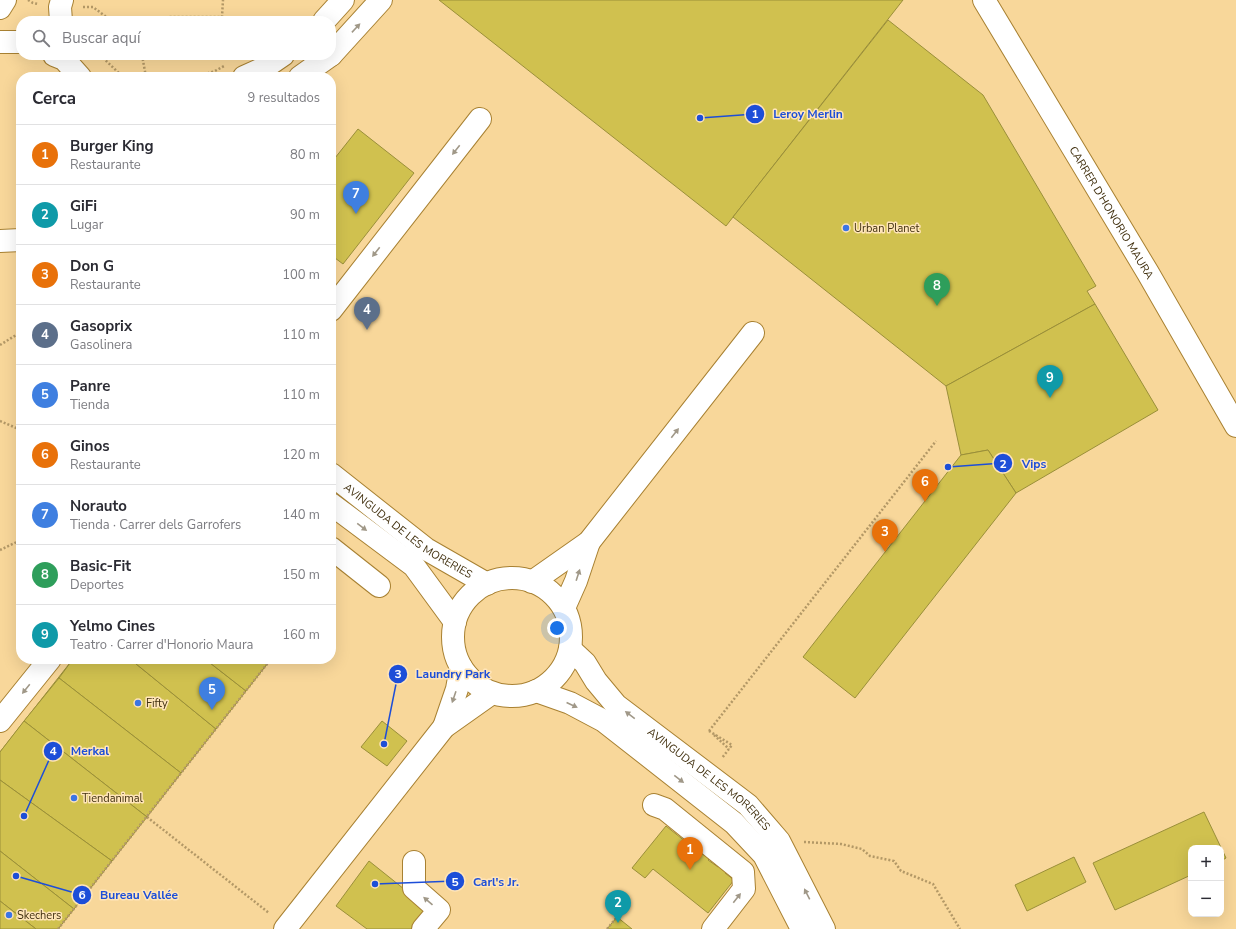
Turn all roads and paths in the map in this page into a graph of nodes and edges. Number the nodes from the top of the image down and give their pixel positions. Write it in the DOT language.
graph roads {
  1 [pos="5,0"];
  2 [pos="62,0"];
  3 [pos="223,0"];
  4 [pos="343,0"];
  5 [pos="381,0"];
  6 [pos="984,0"];
  7 [pos="82,7"];
  8 [pos="0,8"];
  9 [pos="61,16"];
  10 [pos="105,16"];
  11 [pos="222,16"];
  12 [pos="329,16"];
  13 [pos="0,42"];
  14 [pos="16,42"];
  15 [pos="336,50"];
  16 [pos="65,60"];
  17 [pos="105,60"];
  18 [pos="143,60"];
  19 [pos="276,60"];
  20 [pos="324,60"];
  21 [pos="236,71"];
  22 [pos="75,72"];
  23 [pos="118,72"];
  24 [pos="145,72"];
  25 [pos="212,72"];
  26 [pos="307,72"];
  27 [pos="480,119"];
  28 [pos="16,240"];
  29 [pos="0,241"];
  30 [pos="336,304"];
  31 [pos="753,333"];
  32 [pos="16,335"];
  33 [pos="0,345"];
  34 [pos="0,421"];
  35 [pos="1236,426"];
  36 [pos="16,428"];
  37 [pos="936,441"];
  38 [pos="336,478"];
  39 [pos="336,508"];
  40 [pos="16,542"];
  41 [pos="589,542"];
  42 [pos="0,550"];
  43 [pos="336,552"];
  44 [pos="532,582"];
  45 [pos="487,584"];
  46 [pos="379,586"];
  47 [pos="564,608"];
  48 [pos="455,622"];
  49 [pos="570,649"];
  50 [pos="46,664"];
  51 [pos="267,664"];
  52 [pos="461,667"];
  53 [pos="536,691"];
  54 [pos="492,693"];
  55 [pos="0,721"];
  56 [pos="444,727"];
  57 [pos="709,731"];
  58 [pos="654,805"];
  59 [pos="147,817"];
  60 [pos="779,841"];
  61 [pos="414,862"];
  62 [pos="616,894"];
  63 [pos="286,928"];
  64 [pos="58,929"];
  65 [pos="423,929"];
  66 [pos="607,929"];
  67 [pos="713,929"];
  68 [pos="802,929"];
  69 [pos="824,929"];
  70 [pos="960,929"];
  1 -- 8 [label="street"];
  2 -- 9 [label="street"];
  3 -- 11 [label="path"];
  4 -- 12 [label="street"];
  15 -- 5 [label="street, one-way"];
  6 -- 35 [label="street, CARRER D'HONORIO MAURA"];
  7 -- 10 [label="path"];
  13 -- 14 [label="street"];
  16 -- 22 [label="street"];
  17 -- 23 [label="path"];
  18 -- 24 [label="path"];
  19 -- 21 [label="street"];
  20 -- 26 [label="street"];
  21 -- 25 [label="path"];
  27 -- 30 [label="street, one-way"];
  28 -- 29 [label="street"];
  41 -- 31 [label="street, one-way"];
  32 -- 33 [label="path"];
  34 -- 36 [label="path"];
  37 -- 57 [label="path"];
  38 -- 45 [label="street, AVINGUDA DE LES MORERIES"];
  39 -- 48 [label="street, one-way"];
  40 -- 42 [label="path"];
  41 -- 44 [label="street"];
  47 -- 41 [label="street, one-way"];
  43 -- 46 [label="street"];
  44 -- 45 [label="street"];
  44 -- 47 [label="street"];
  45 -- 48 [label="street"];
  47 -- 49 [label="street"];
  48 -- 52 [label="street"];
  49 -- 53 [label="street"];
  60 -- 49 [label="street, AVINGUDA DE LES MORERIES, one-way"];
  50 -- 55 [label="street, one-way"];
  51 -- 59 [label="path"];
  52 -- 54 [label="street"];
  52 -- 56 [label="street, one-way"];
  53 -- 54 [label="street"];
  53 -- 68 [label="street, AVINGUDA DE LES MORERIES, one-way"];
  54 -- 56 [label="street"];
  56 -- 63 [label="street"];
  57 -- 57 [label="path"];
  67 -- 58 [label="street, one-way"];
  59 -- 63 [label="path"];
  59 -- 64 [label="path"];
  69 -- 60 [label="street, AVINGUDA DE LES MORERIES, one-way"];
  60 -- 70 [label="path"];
  65 -- 61 [label="street, one-way"];
  62 -- 66 [label="path"];
}
